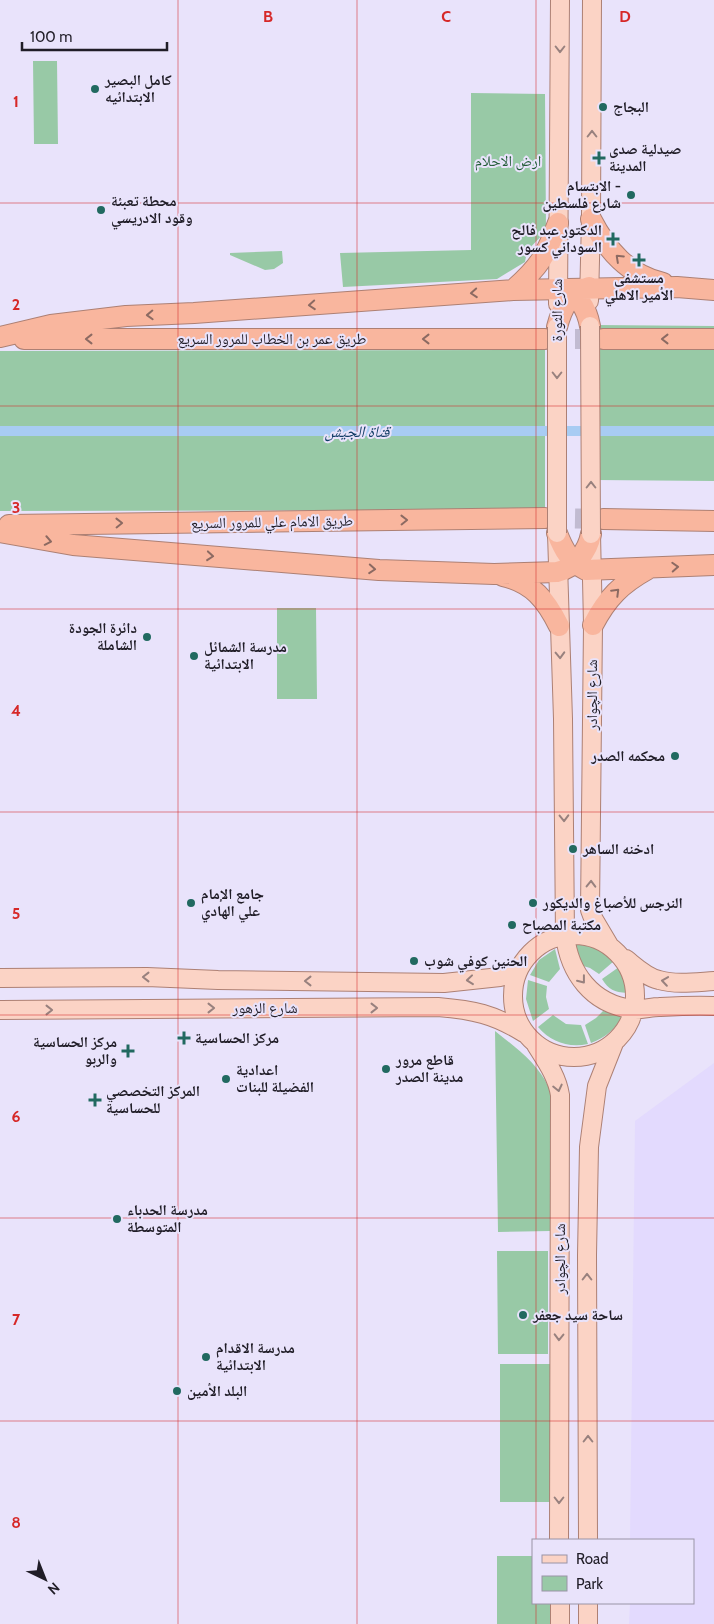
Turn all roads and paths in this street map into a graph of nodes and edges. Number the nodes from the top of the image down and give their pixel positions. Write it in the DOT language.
graph roads {
  1 [pos="560,0"];
  2 [pos="592,0"];
  3 [pos="592,219"];
  4 [pos="558,223"];
  5 [pos="677,287"];
  6 [pos="513,290"];
  7 [pos="714,290"];
  8 [pos="573,294"];
  9 [pos="551,333"];
  10 [pos="596,333"];
  11 [pos="0,338"];
  12 [pos="714,339"];
  13 [pos="714,521"];
  14 [pos="0,525"];
  15 [pos="551,526"];
  16 [pos="597,527"];
  17 [pos="0,532"];
  18 [pos="574,564"];
  19 [pos="714,565"];
  20 [pos="650,568"];
  21 [pos="494,574"];
  22 [pos="593,625"];
  23 [pos="559,626"];
  24 [pos="565,935"];
  25 [pos="615,950"];
  26 [pos="518,971"];
  27 [pos="0,978"];
  28 [pos="714,982"];
  29 [pos="714,1006"];
  30 [pos="635,1009"];
  31 [pos="0,1010"];
  32 [pos="530,1039"];
  33 [pos="614,1043"];
  34 [pos="559,1539"];
  35 [pos="588,1539"];
  36 [pos="560,1604"];
  37 [pos="588,1604"];
  38 [pos="560,1624"];
  39 [pos="588,1624"];
  1 -- 4 [label="main road, شارع الثورة, one-way"];
  3 -- 2 [label="main road, one-way"];
  5 -- 3 [label="highway, one-way"];
  3 -- 8 [label="main road"];
  4 -- 6 [label="highway"];
  4 -- 8 [label="main road, شارع الثورة"];
  5 -- 7 [label="highway"];
  5 -- 8 [label="highway"];
  6 -- 8 [label="highway"];
  6 -- 11 [label="highway, one-way"];
  8 -- 9 [label="highway"];
  8 -- 10 [label="highway"];
  9 -- 11 [label="highway, طريق عمر بن الخطاب للمرور السريع, one-way"];
  9 -- 15 [label="main road, شارع الثورة, one-way, bridge"];
  12 -- 10 [label="highway, one-way"];
  16 -- 10 [label="main road, one-way, bridge"];
  13 -- 16 [label="highway"];
  14 -- 15 [label="highway, طريق الامام علي للمرور السريع, one-way"];
  15 -- 18 [label="highway"];
  16 -- 18 [label="highway"];
  17 -- 21 [label="highway, one-way"];
  18 -- 20 [label="highway"];
  18 -- 21 [label="highway"];
  18 -- 22 [label="main road, شارع الچوادر"];
  18 -- 23 [label="main road, شارع الچوادر"];
  20 -- 19 [label="highway, one-way"];
  22 -- 20 [label="highway, one-way"];
  21 -- 23 [label="highway"];
  25 -- 22 [label="main road, شارع الچوادر, one-way"];
  23 -- 24 [label="main road, شارع الچوادر, one-way"];
  24 -- 25 [label="main road"];
  24 -- 26 [label="main road"];
  24 -- 30 [label="main road, شارع الچوادر, one-way"];
  28 -- 25 [label="main road, one-way"];
  25 -- 30 [label="main road, شارع الچوادر"];
  26 -- 27 [label="main road, شارع الزهور, one-way"];
  26 -- 32 [label="main road, شارع الچوادر"];
  29 -- 30 [label="main road"];
  30 -- 33 [label="main road"];
  31 -- 32 [label="main road, شارع الزهور, one-way"];
  32 -- 33 [label="main road, شارع الزهور"];
  32 -- 34 [label="main road, شارع الچوادر, one-way"];
  35 -- 33 [label="main road, شارع الچوادر, one-way"];
  36 -- 38 [label="main road"];
  37 -- 39 [label="main road"];
}
